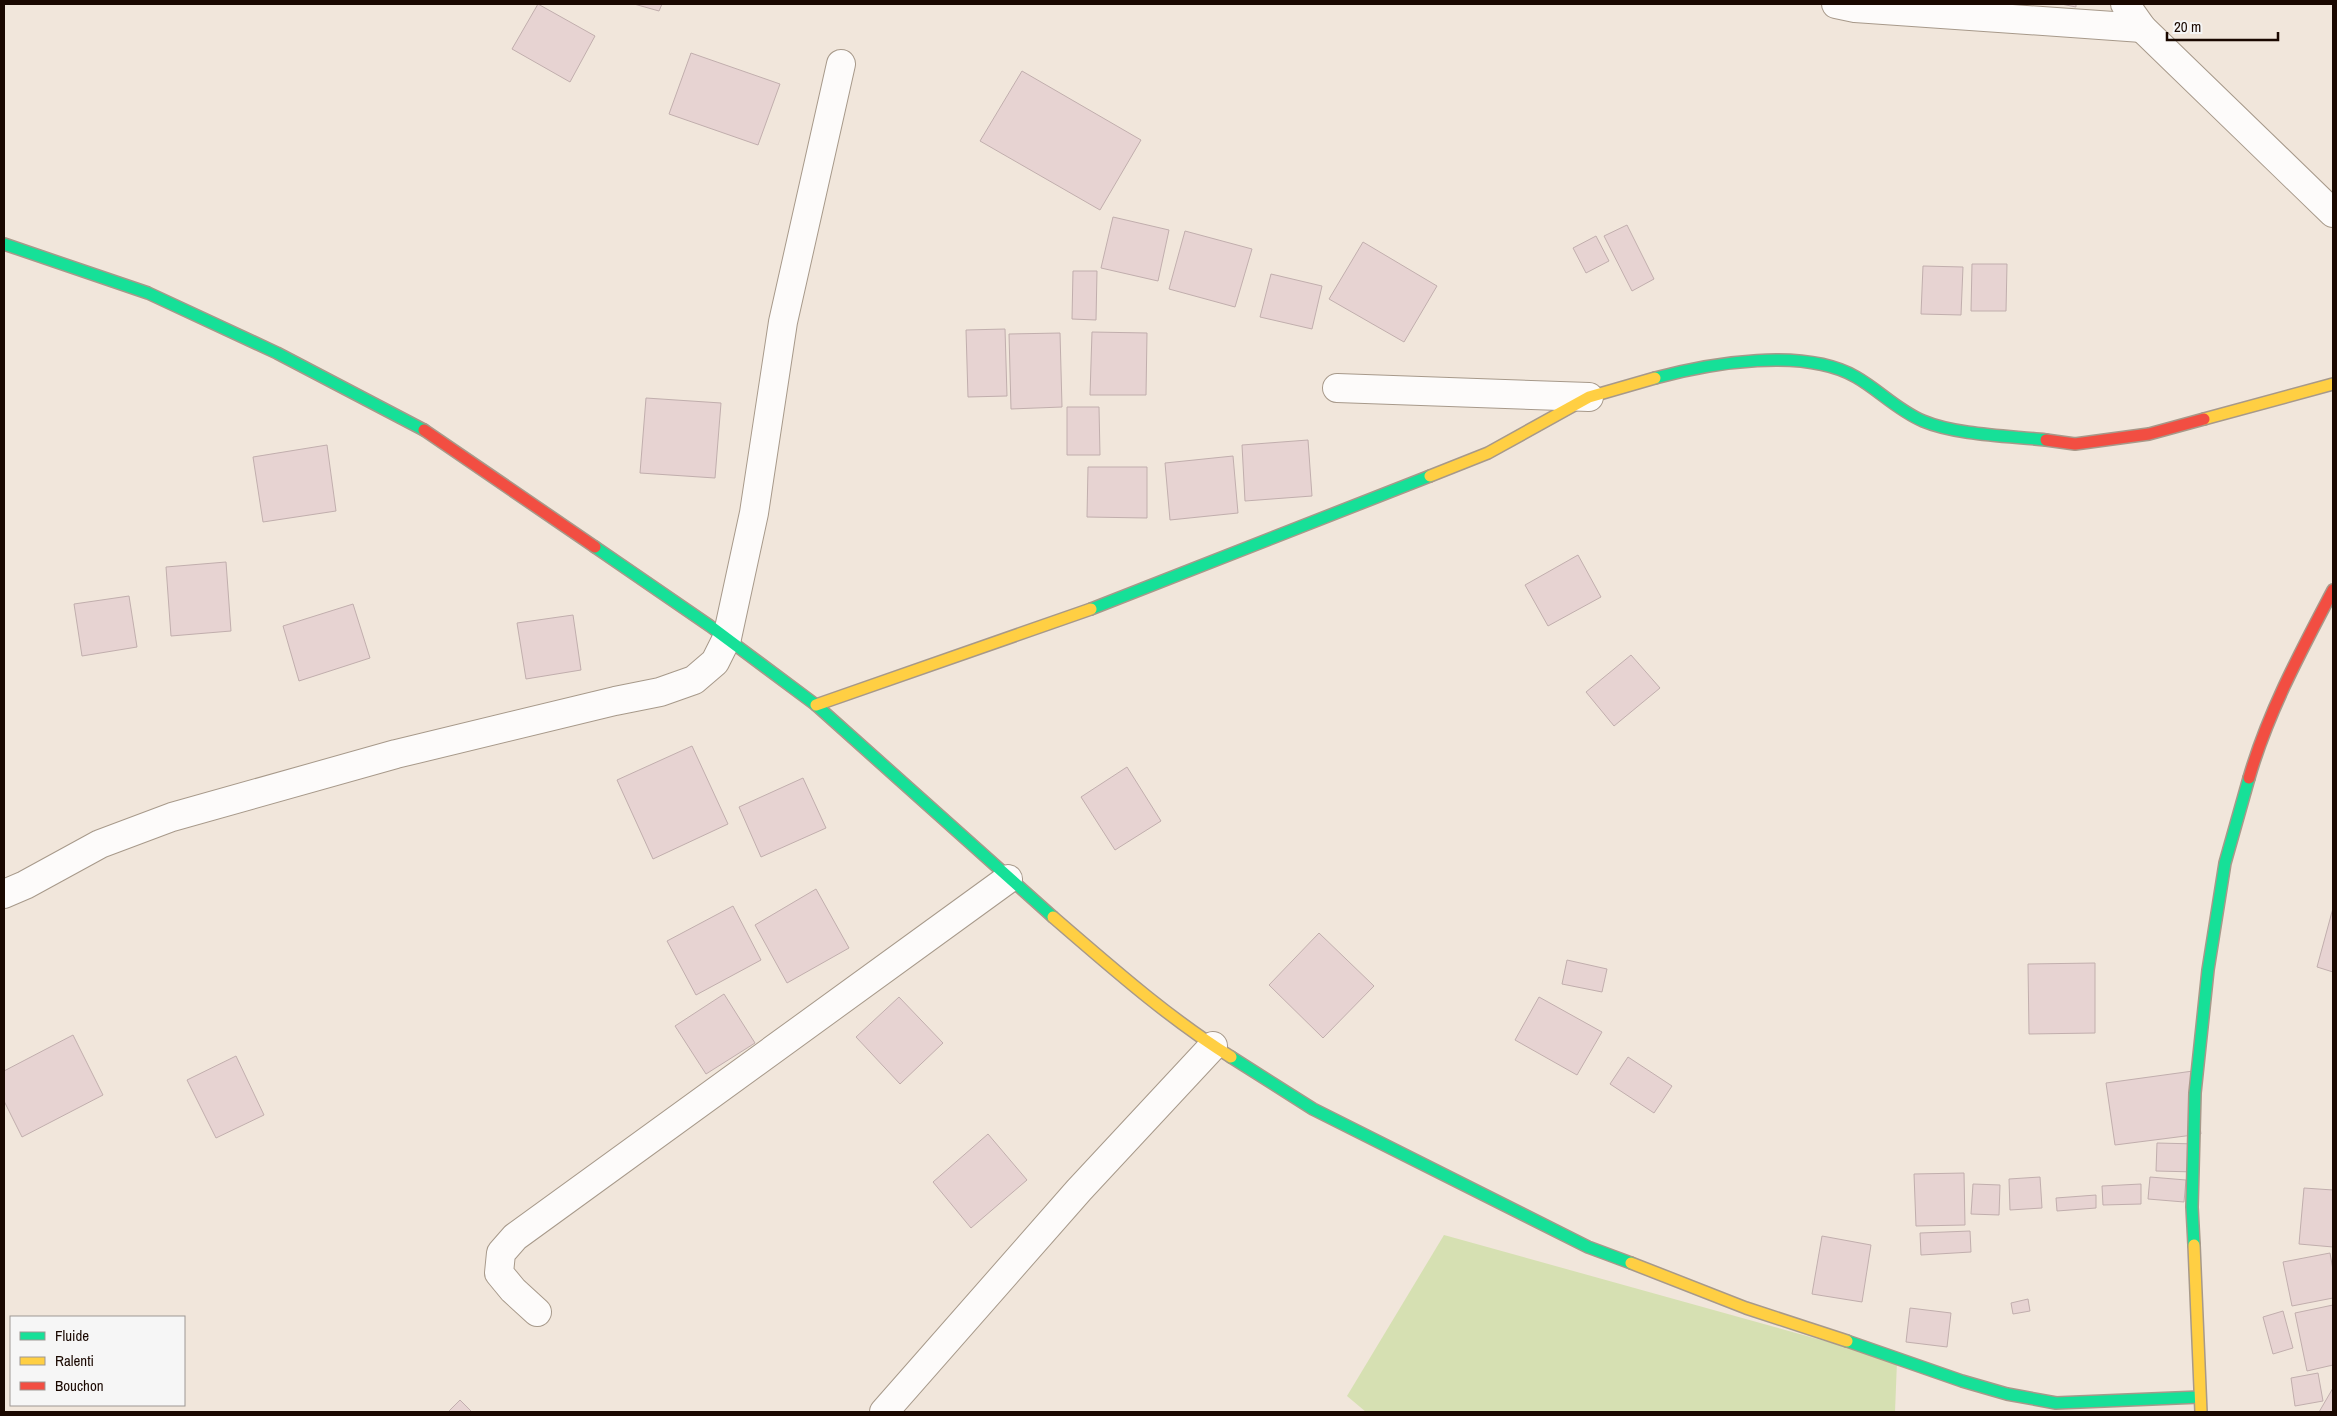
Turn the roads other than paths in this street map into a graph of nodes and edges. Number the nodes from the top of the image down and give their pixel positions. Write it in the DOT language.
graph roads {
  1 [pos="1836,4"];
  2 [pos="2125,4"];
  3 [pos="2142,28"];
  4 [pos="841,64"];
  5 [pos="2333,213"];
  6 [pos="4,244"];
  7 [pos="2333,384"];
  8 [pos="1337,388"];
  9 [pos="1589,397"];
  10 [pos="2333,590"];
  11 [pos="727,638"];
  12 [pos="816,705"];
  13 [pos="1008,879"];
  14 [pos="4,894"];
  15 [pos="1213,1046"];
  16 [pos="536,1312"];
  17 [pos="2200,1397"];
  18 [pos="884,1412"];
  19 [pos="2201,1412"];
  1 -- 3 [label="street"];
  2 -- 3 [label="street"];
  3 -- 5 [label="street"];
  4 -- 11 [label="street"];
  6 -- 11 [label="street"];
  7 -- 9 [label="street"];
  8 -- 9 [label="street"];
  9 -- 12 [label="street"];
  10 -- 17 [label="street"];
  11 -- 12 [label="street"];
  11 -- 14 [label="street"];
  12 -- 13 [label="street"];
  13 -- 15 [label="street"];
  13 -- 16 [label="street"];
  15 -- 17 [label="street"];
  15 -- 18 [label="street"];
  17 -- 19 [label="street"];
}
